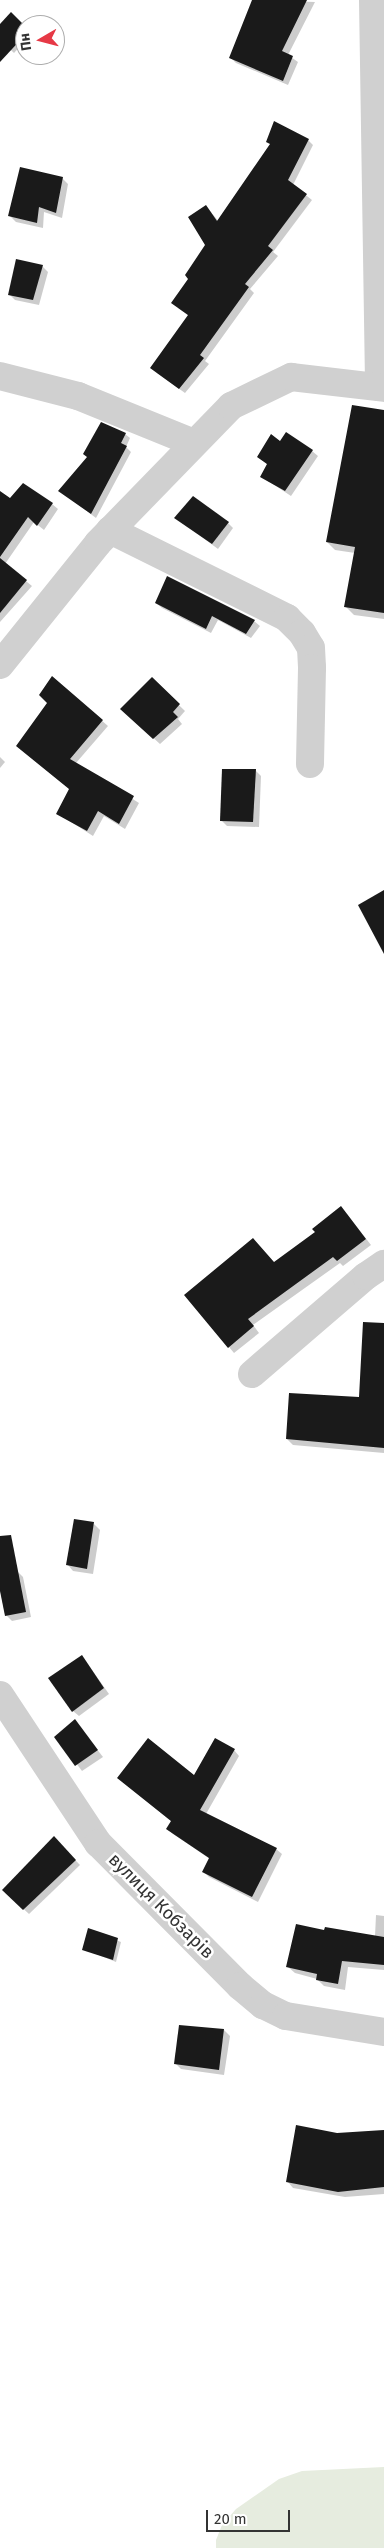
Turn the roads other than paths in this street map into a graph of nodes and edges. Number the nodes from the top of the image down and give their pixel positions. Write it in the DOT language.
graph roads {
  1 [pos="373,0"];
  2 [pos="0,376"];
  3 [pos="381,387"];
  4 [pos="194,443"];
  5 [pos="110,530"];
  6 [pos="0,665"];
  7 [pos="310,764"];
  8 [pos="384,1264"];
  9 [pos="252,1374"];
  10 [pos="0,1695"];
  11 [pos="384,2032"];
  1 -- 3 [label="street"];
  2 -- 4 [label="street"];
  3 -- 4 [label="street"];
  4 -- 5 [label="street"];
  5 -- 6 [label="street"];
  5 -- 7 [label="street"];
  8 -- 9 [label="street"];
  10 -- 11 [label="street"];
}
